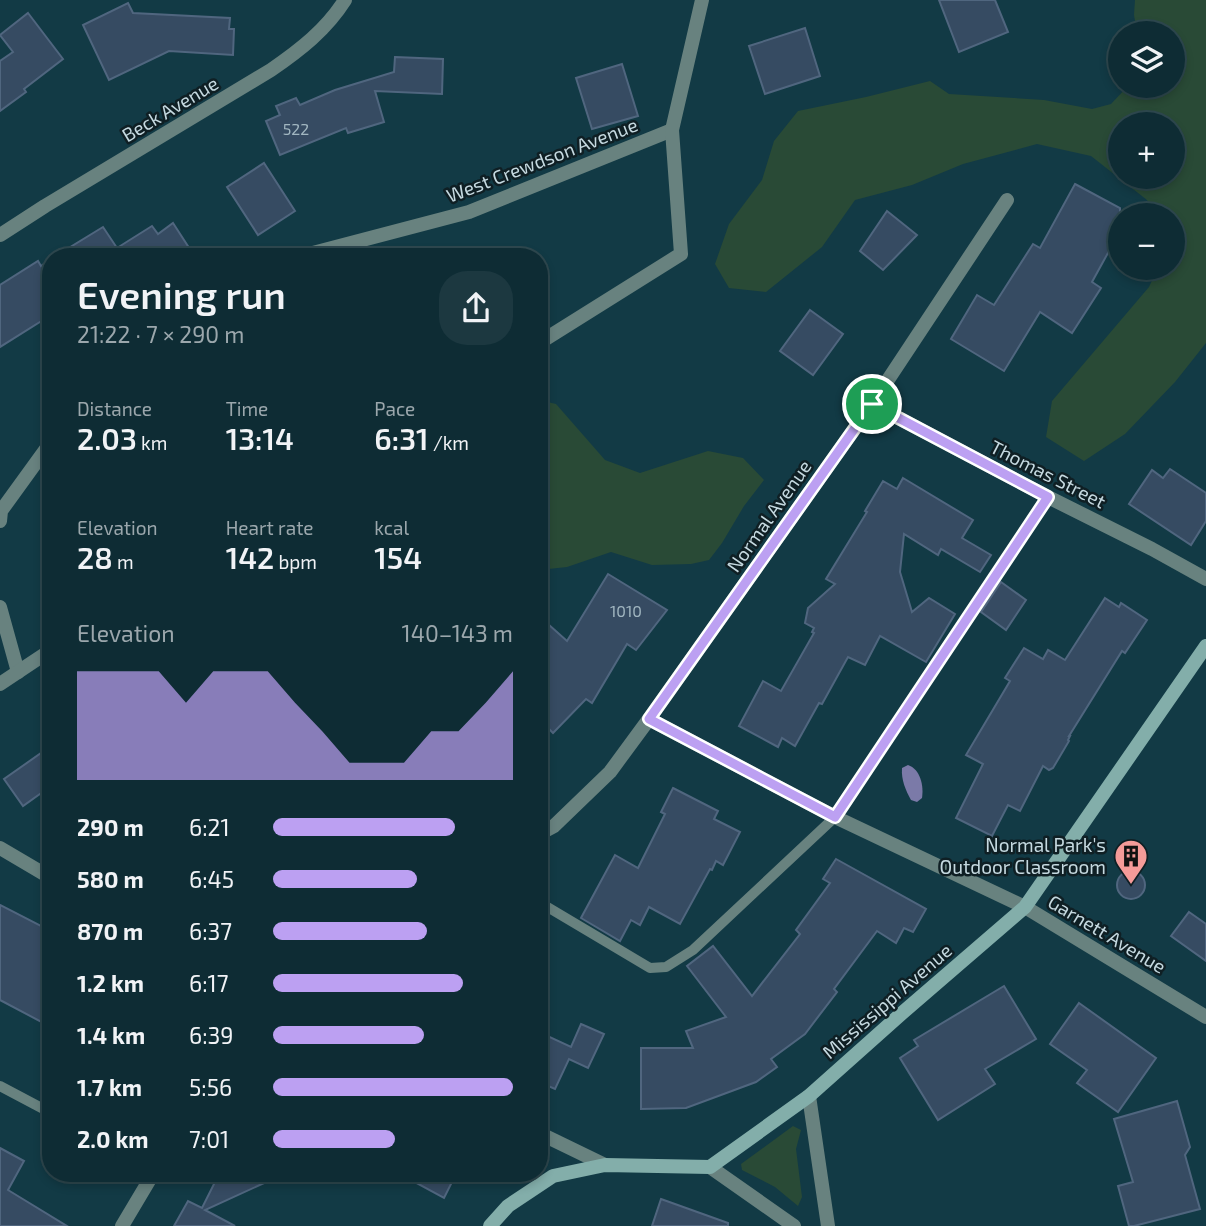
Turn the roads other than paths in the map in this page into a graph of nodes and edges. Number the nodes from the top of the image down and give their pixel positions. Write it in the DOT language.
graph roads {
  1 [pos="345,0"];
  2 [pos="702,0"];
  3 [pos="672,130"];
  4 [pos="1007,200"];
  5 [pos="0,235"];
  6 [pos="332,248"];
  7 [pos="548,337"];
  8 [pos="872,404"];
  9 [pos="42,454"];
  10 [pos="1048,497"];
  11 [pos="0,520"];
  12 [pos="1206,579"];
  13 [pos="0,607"];
  14 [pos="1206,646"];
  15 [pos="42,656"];
  16 [pos="18,673"];
  17 [pos="0,684"];
  18 [pos="649,719"];
  19 [pos="835,817"];
  20 [pos="548,829"];
  21 [pos="0,848"];
  22 [pos="42,873"];
  23 [pos="548,907"];
  24 [pos="1025,907"];
  25 [pos="1206,1017"];
  26 [pos="0,1086"];
  27 [pos="809,1096"];
  28 [pos="42,1108"];
  29 [pos="548,1137"];
  30 [pos="605,1165"];
  31 [pos="710,1167"];
  32 [pos="548,1179"];
  33 [pos="148,1182"];
  34 [pos="544,1182"];
  35 [pos="122,1226"];
  36 [pos="490,1226"];
  37 [pos="794,1226"];
  38 [pos="828,1226"];
  1 -- 5 [label="street, Beck Avenue"];
  2 -- 3 [label="street"];
  3 -- 6 [label="street, West Crewdson Avenue"];
  3 -- 7 [label="street"];
  4 -- 8 [label="street, Normal Avenue"];
  8 -- 10 [label="street, Thomas Street"];
  8 -- 18 [label="street, Normal Avenue"];
  9 -- 11 [label="street"];
  10 -- 12 [label="street, Thomas Street"];
  10 -- 19 [label="lane"];
  13 -- 16 [label="street"];
  14 -- 24 [label="street, Mississippi Avenue"];
  15 -- 16 [label="street"];
  16 -- 17 [label="street"];
  18 -- 19 [label="street, Garnett Avenue"];
  18 -- 20 [label="street, Normal Avenue"];
  19 -- 23 [label="lane"];
  19 -- 24 [label="street, Garnett Avenue"];
  21 -- 22 [label="street"];
  24 -- 25 [label="street, Garnett Avenue"];
  24 -- 27 [label="street, Mississippi Avenue"];
  26 -- 28 [label="lane"];
  27 -- 31 [label="street, Mississippi Avenue"];
  27 -- 38 [label="street"];
  29 -- 30 [label="street"];
  30 -- 31 [label="street"];
  30 -- 32 [label="street"];
  31 -- 37 [label="street"];
  33 -- 35 [label="street"];
  34 -- 36 [label="street"];
}
